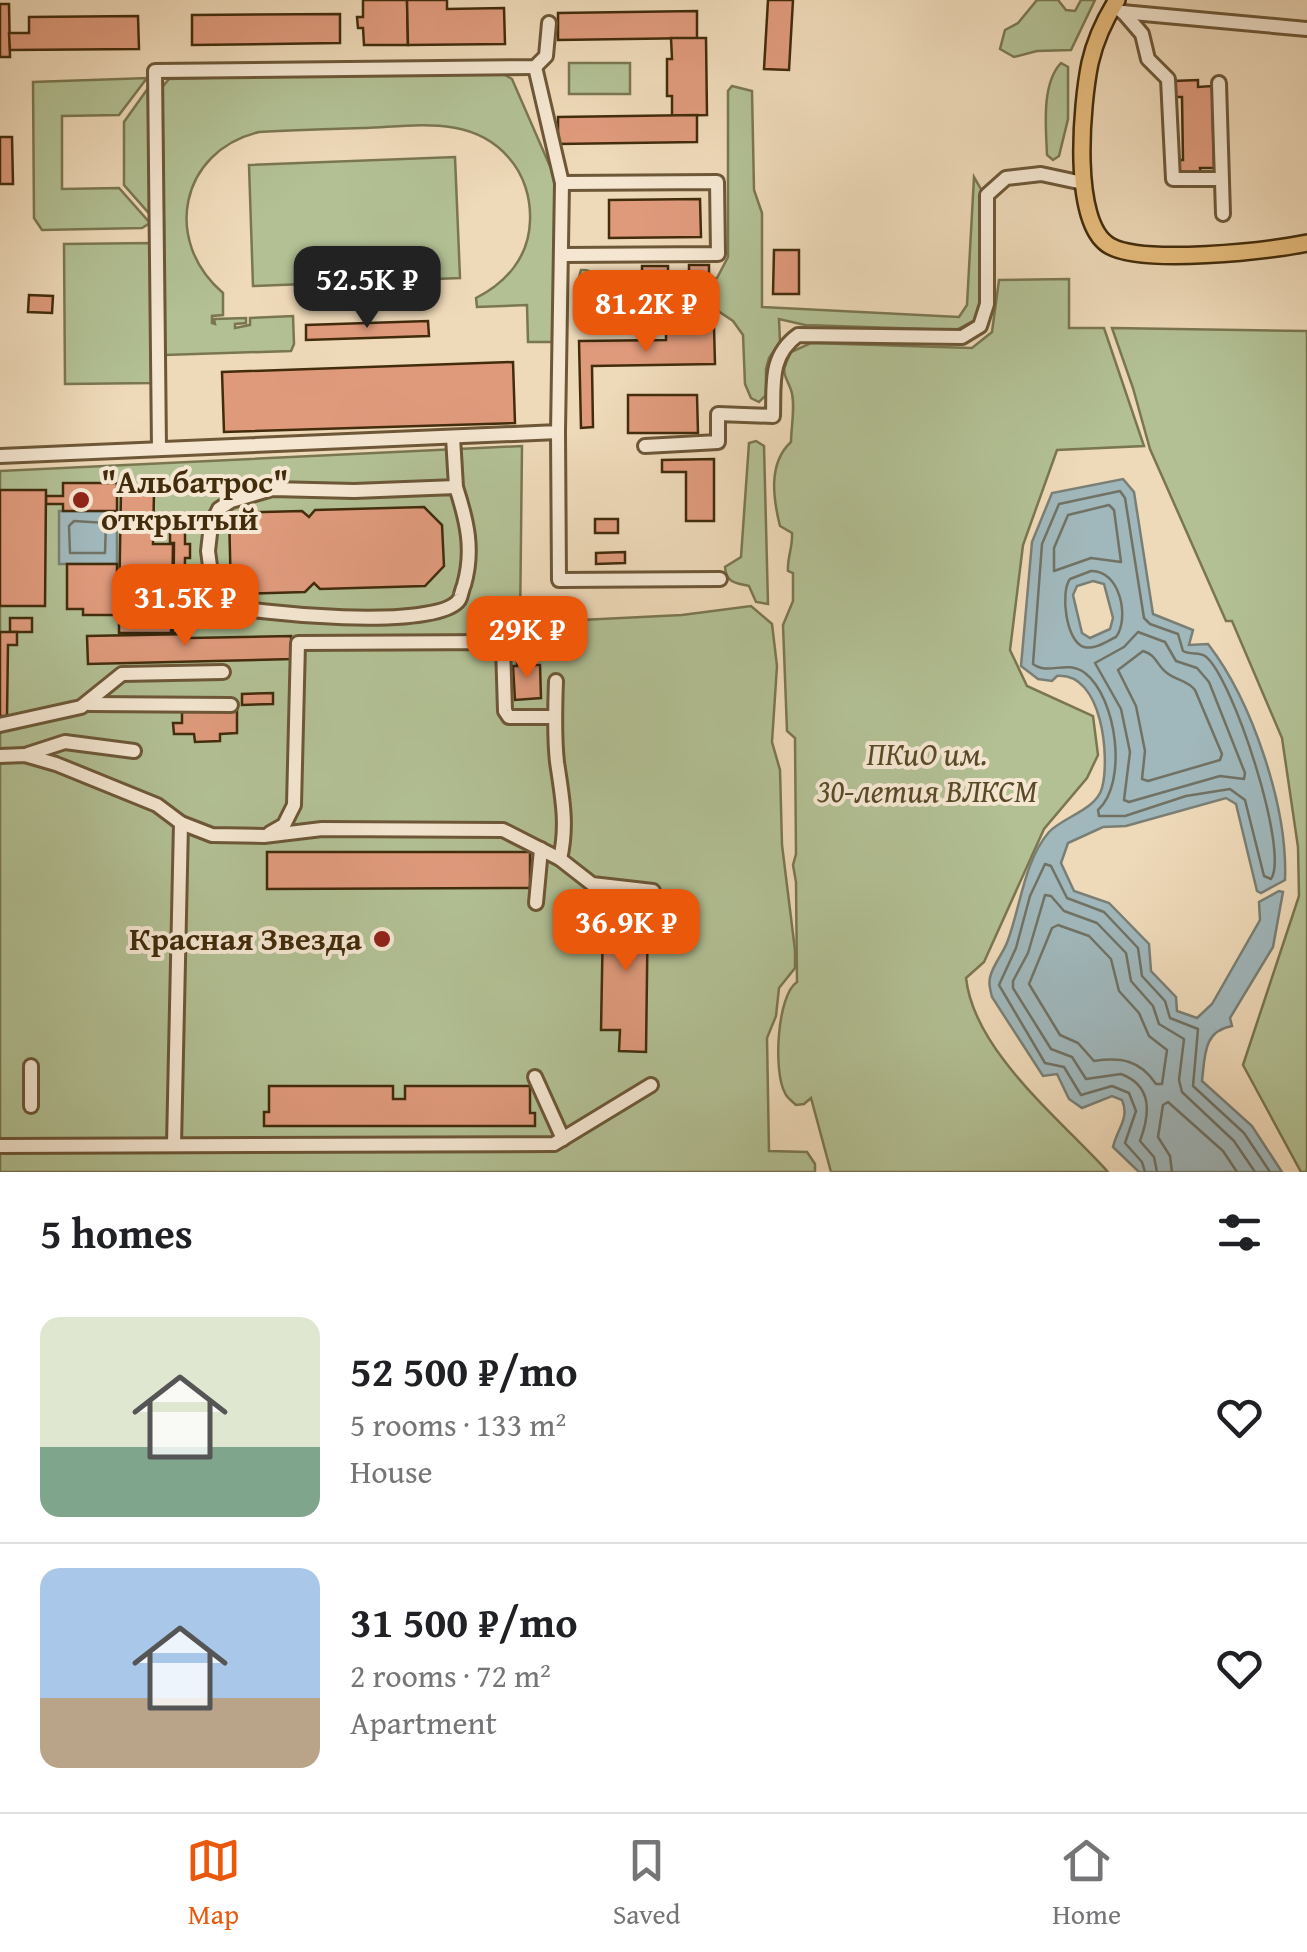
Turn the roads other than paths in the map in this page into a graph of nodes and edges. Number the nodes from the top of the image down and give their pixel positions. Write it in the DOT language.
graph roads {
  1 [pos="1117,8"];
  2 [pos="549,23"];
  3 [pos="1307,29"];
  4 [pos="535,67"];
  5 [pos="1219,83"];
  6 [pos="1220,179"];
  7 [pos="562,183"];
  8 [pos="1084,183"];
  9 [pos="1223,214"];
  10 [pos="1307,243"];
  11 [pos="563,255"];
  12 [pos="558,432"];
  13 [pos="453,437"];
  14 [pos="645,446"];
  15 [pos="159,449"];
  16 [pos="0,456"];
  17 [pos="456,487"];
  18 [pos="720,579"];
  19 [pos="223,672"];
  20 [pos="556,680"];
  21 [pos="89,704"];
  22 [pos="230,705"];
  23 [pos="554,717"];
  24 [pos="0,725"];
  25 [pos="134,751"];
  26 [pos="25,755"];
  27 [pos="0,756"];
  28 [pos="181,823"];
  29 [pos="264,836"];
  30 [pos="541,849"];
  31 [pos="560,859"];
  32 [pos="653,892"];
  33 [pos="536,902"];
  34 [pos="30,1066"];
  35 [pos="535,1077"];
  36 [pos="650,1086"];
  37 [pos="31,1106"];
  38 [pos="563,1138"];
  39 [pos="174,1145"];
  40 [pos="0,1146"];
  1 -- 3 [label="lane"];
  1 -- 6 [label="lane"];
  1 -- 8 [label="main road"];
  2 -- 4 [label="lane"];
  4 -- 7 [label="lane"];
  4 -- 15 [label="lane"];
  5 -- 6 [label="lane"];
  6 -- 9 [label="lane"];
  7 -- 11 [label="lane"];
  7 -- 11 [label="lane"];
  8 -- 10 [label="main road"];
  8 -- 14 [label="lane"];
  11 -- 12 [label="lane"];
  12 -- 13 [label="lane"];
  12 -- 18 [label="lane"];
  13 -- 15 [label="lane"];
  13 -- 17 [label="lane"];
  15 -- 16 [label="lane"];
  17 -- 17 [label="lane"];
  19 -- 21 [label="lane"];
  20 -- 23 [label="lane"];
  21 -- 22 [label="lane"];
  21 -- 24 [label="lane"];
  23 -- 29 [label="lane"];
  23 -- 31 [label="lane"];
  25 -- 26 [label="lane"];
  26 -- 27 [label="lane"];
  26 -- 28 [label="lane"];
  28 -- 29 [label="lane"];
  28 -- 39 [label="lane"];
  29 -- 30 [label="lane"];
  30 -- 31 [label="lane"];
  30 -- 33 [label="lane"];
  31 -- 32 [label="lane"];
  34 -- 37 [label="lane"];
  35 -- 38 [label="lane"];
  36 -- 38 [label="lane"];
  38 -- 39 [label="lane"];
  39 -- 40 [label="lane"];
}
